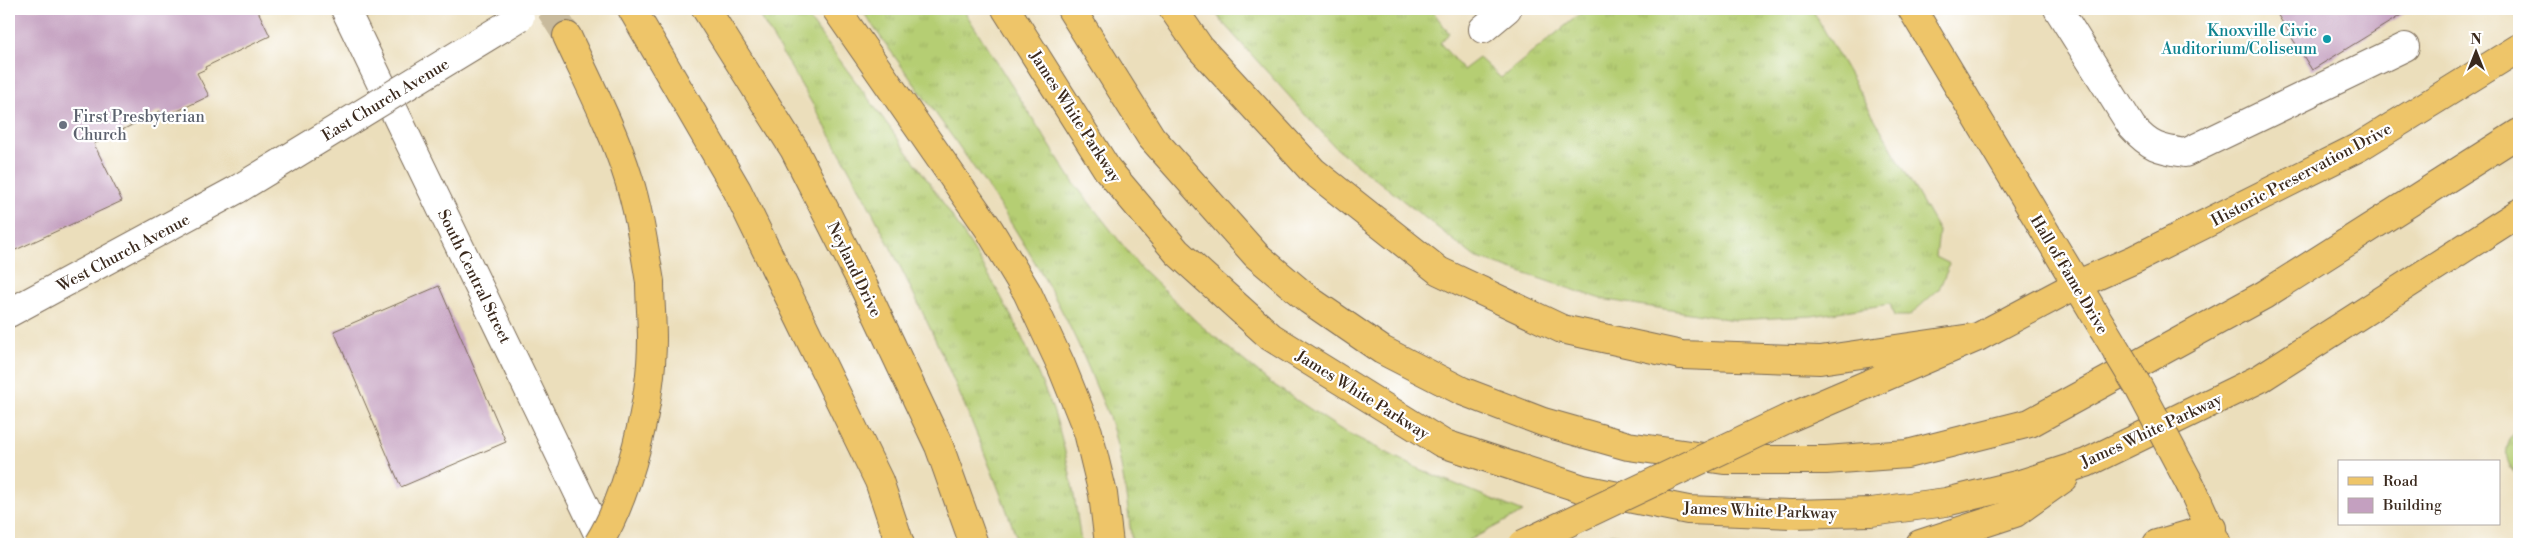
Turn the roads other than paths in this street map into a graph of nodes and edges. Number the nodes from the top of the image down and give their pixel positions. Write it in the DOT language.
graph roads {
  1 [pos="345,9"];
  2 [pos="632,9"];
  3 [pos="706,9"];
  4 [pos="836,9"];
  5 [pos="1006,9"];
  6 [pos="1071,9"];
  7 [pos="1173,9"];
  8 [pos="1507,9"];
  9 [pos="1912,9"];
  10 [pos="2058,9"];
  11 [pos="523,11"];
  12 [pos="1483,29"];
  13 [pos="567,36"];
  14 [pos="2405,47"];
  15 [pos="2519,48"];
  16 [pos="2519,133"];
  17 [pos="238,189"];
  18 [pos="2519,213"];
  19 [pos="2076,285"];
  20 [pos="9,313"];
  21 [pos="1978,337"];
  22 [pos="2086,463"];
  23 [pos="2214,536"];
  24 [pos="598,544"];
  25 [pos="603,544"];
  26 [pos="900,544"];
  27 [pos="974,544"];
  28 [pos="1108,544"];
  29 [pos="1523,544"];
  30 [pos="1920,544"];
  31 [pos="2157,544"];
  1 -- 25 [label="street, South Central Street"];
  2 -- 26 [label="main road"];
  3 -- 27 [label="main road, Neyland Drive"];
  4 -- 28 [label="main road"];
  5 -- 22 [label="main road, James White Parkway"];
  6 -- 16 [label="main road"];
  7 -- 21 [label="main road"];
  8 -- 12 [label="street"];
  9 -- 19 [label="main road, Hall of Fame Drive"];
  10 -- 14 [label="street"];
  11 -- 17 [label="street, East Church Avenue, bridge"];
  13 -- 24 [label="main road, bridge"];
  15 -- 19 [label="main road, Historic Preservation Drive"];
  17 -- 20 [label="street, West Church Avenue"];
  18 -- 22 [label="main road, James White Parkway"];
  19 -- 21 [label="main road, Historic Preservation Drive"];
  19 -- 23 [label="main road, Hall of Fame Drive, bridge"];
  21 -- 29 [label="main road, bridge"];
  22 -- 30 [label="main road"];
  23 -- 31 [label="main road"];
}
